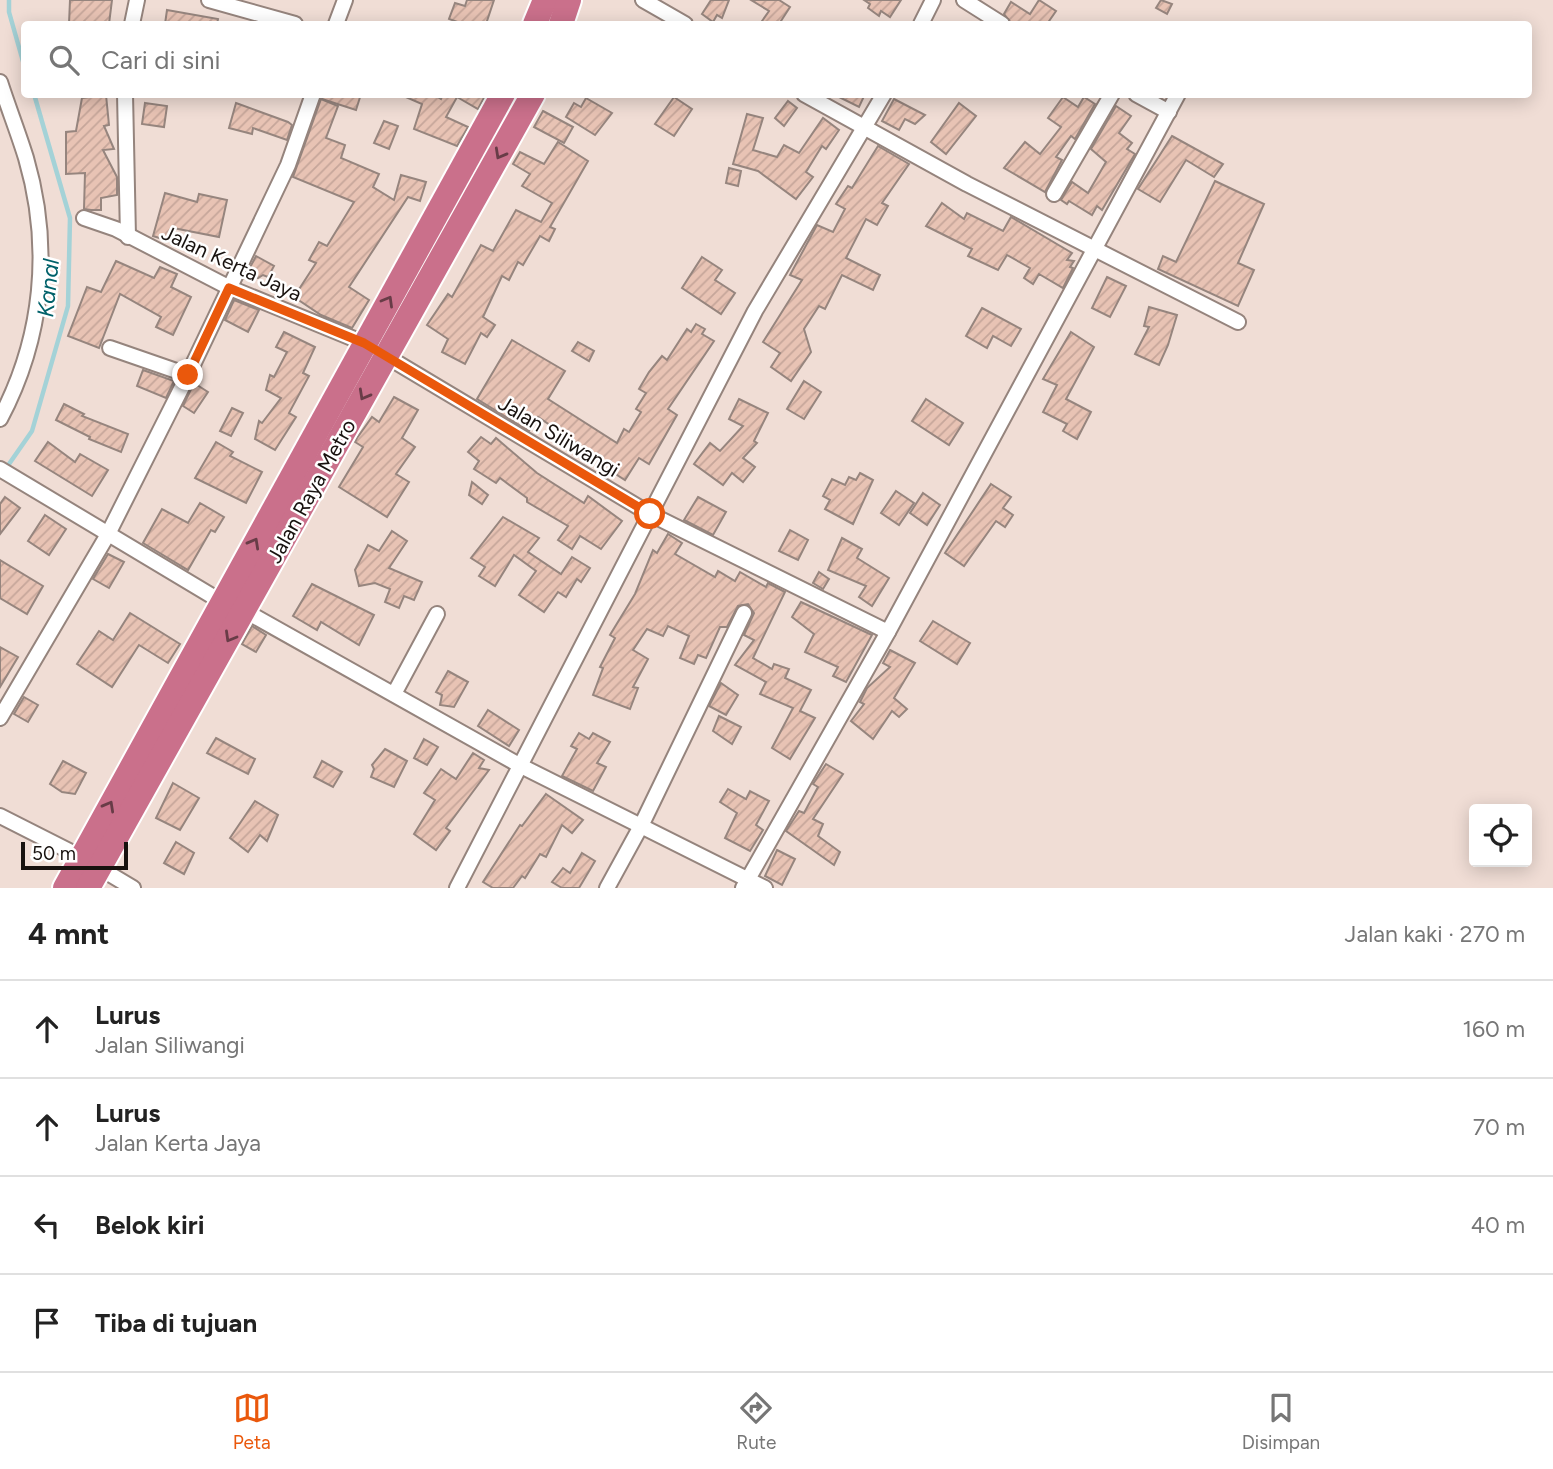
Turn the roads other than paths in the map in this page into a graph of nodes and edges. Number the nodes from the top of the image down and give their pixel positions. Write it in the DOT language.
graph roads {
  1 [pos="137,0"];
  2 [pos="209,0"];
  3 [pos="345,0"];
  4 [pos="545,0"];
  5 [pos="569,0"];
  6 [pos="643,0"];
  7 [pos="933,0"];
  8 [pos="964,0"];
  9 [pos="133,21"];
  10 [pos="284,21"];
  11 [pos="337,21"];
  12 [pos="536,21"];
  13 [pos="562,21"];
  14 [pos="680,21"];
  15 [pos="922,21"];
  16 [pos="997,21"];
  17 [pos="0,82"];
  18 [pos="125,98"];
  19 [pos="312,98"];
  20 [pos="501,98"];
  21 [pos="531,98"];
  22 [pos="811,98"];
  23 [pos="882,98"];
  24 [pos="1110,98"];
  25 [pos="1143,98"];
  26 [pos="1176,98"];
  27 [pos="1169,112"];
  28 [pos="866,130"];
  29 [pos="1054,194"];
  30 [pos="84,218"];
  31 [pos="128,237"];
  32 [pos="1096,247"];
  33 [pos="229,288"];
  34 [pos="1238,322"];
  35 [pos="364,343"];
  36 [pos="110,348"];
  37 [pos="386,355"];
  38 [pos="188,375"];
  39 [pos="0,419"];
  40 [pos="0,469"];
  41 [pos="650,514"];
  42 [pos="107,536"];
  43 [pos="222,602"];
  44 [pos="245,611"];
  45 [pos="744,613"];
  46 [pos="437,614"];
  47 [pos="888,632"];
  48 [pos="394,694"];
  49 [pos="0,718"];
  50 [pos="520,766"];
  51 [pos="0,816"];
  52 [pos="641,826"];
  53 [pos="89,872"];
  54 [pos="746,883"];
  55 [pos="65,888"];
  56 [pos="133,888"];
  57 [pos="457,888"];
  58 [pos="607,888"];
  59 [pos="765,888"];
  1 -- 9 [label="street"];
  2 -- 10 [label="street"];
  3 -- 11 [label="street"];
  4 -- 12 [label="highway"];
  5 -- 13 [label="highway"];
  6 -- 14 [label="street"];
  7 -- 15 [label="street"];
  8 -- 16 [label="street"];
  17 -- 39 [label="street"];
  18 -- 31 [label="street"];
  19 -- 33 [label="street"];
  35 -- 20 [label="highway, one-way"];
  21 -- 37 [label="highway, Jalan Raya Metro, one-way"];
  22 -- 28 [label="street"];
  23 -- 28 [label="street"];
  24 -- 29 [label="street"];
  25 -- 27 [label="street"];
  26 -- 27 [label="street"];
  27 -- 32 [label="street"];
  28 -- 32 [label="street"];
  28 -- 41 [label="street"];
  30 -- 31 [label="street, Jalan Kerta Jaya"];
  31 -- 33 [label="street, Jalan Kerta Jaya"];
  32 -- 34 [label="street"];
  32 -- 47 [label="street"];
  33 -- 35 [label="street, Jalan Kerta Jaya"];
  33 -- 38 [label="street"];
  35 -- 37 [label="street, Jalan Siliwangi"];
  43 -- 35 [label="highway, one-way"];
  36 -- 38 [label="street"];
  37 -- 41 [label="street, Jalan Siliwangi"];
  37 -- 44 [label="highway, Jalan Raya Metro, one-way"];
  38 -- 42 [label="street"];
  40 -- 42 [label="street"];
  41 -- 47 [label="street, Jalan Siliwangi"];
  41 -- 50 [label="street"];
  42 -- 43 [label="street"];
  42 -- 49 [label="street"];
  53 -- 43 [label="highway, one-way"];
  44 -- 48 [label="street"];
  44 -- 53 [label="highway, Jalan Raya Metro, one-way"];
  45 -- 52 [label="street"];
  46 -- 48 [label="street"];
  47 -- 54 [label="street"];
  48 -- 50 [label="street"];
  50 -- 52 [label="street"];
  50 -- 57 [label="street"];
  51 -- 53 [label="street"];
  52 -- 54 [label="street"];
  52 -- 58 [label="street"];
  53 -- 55 [label="highway"];
  53 -- 56 [label="street"];
  54 -- 59 [label="street"];
}
